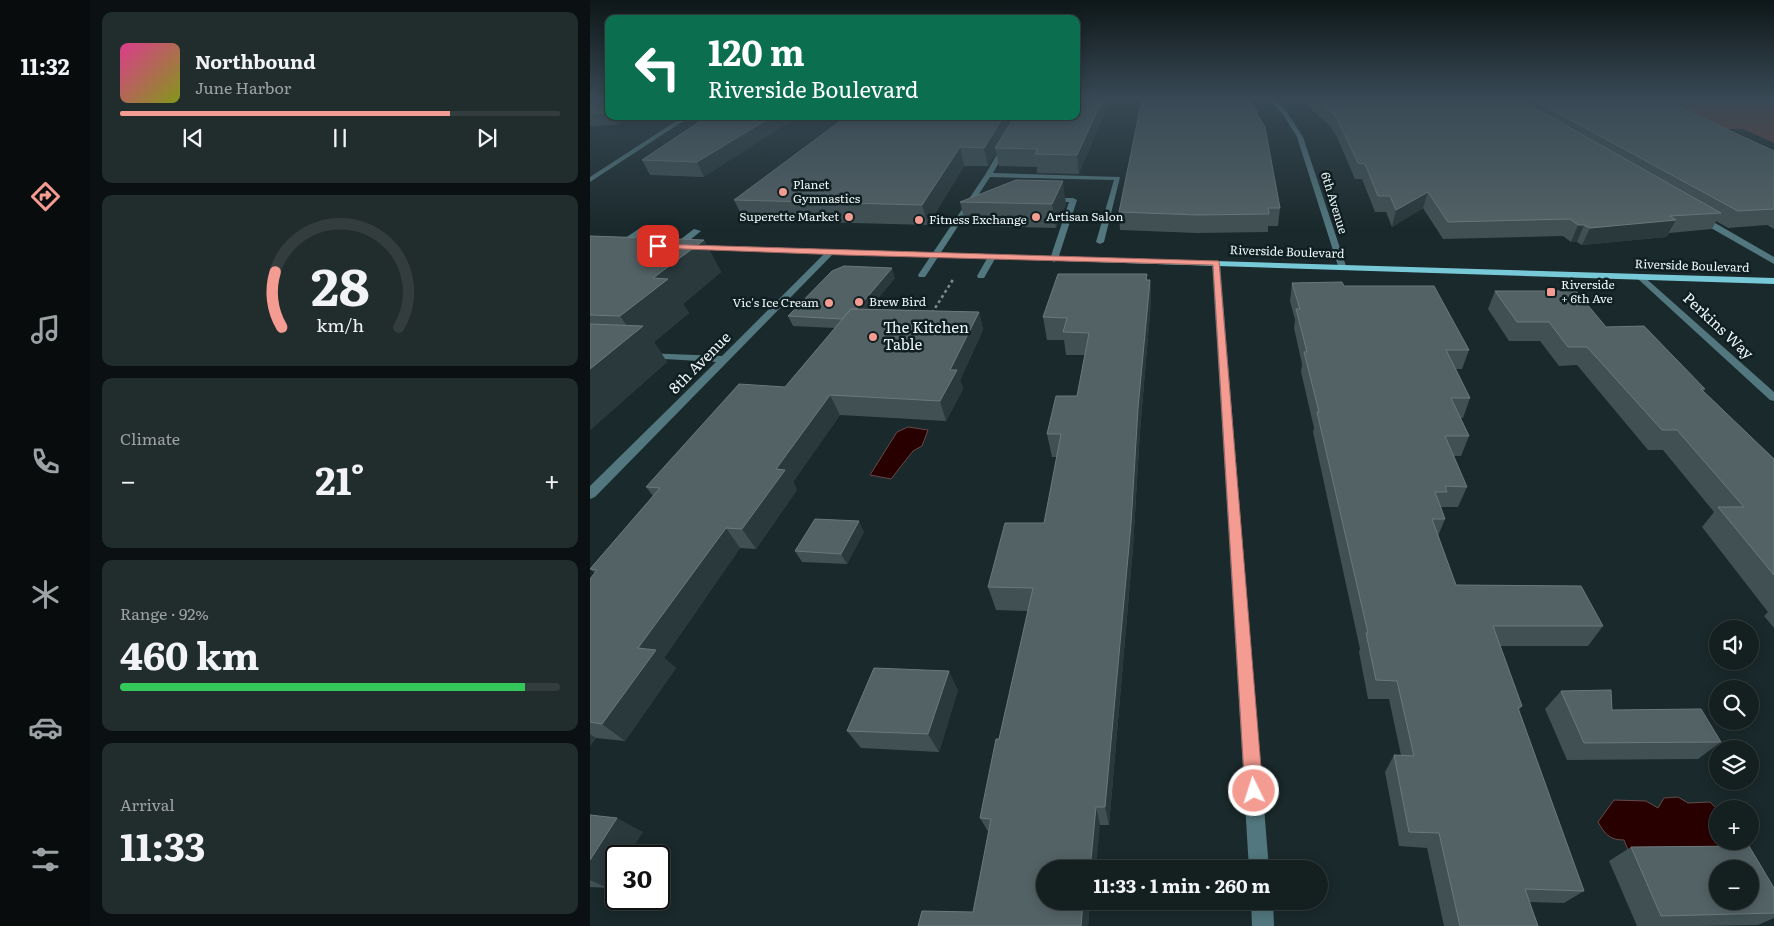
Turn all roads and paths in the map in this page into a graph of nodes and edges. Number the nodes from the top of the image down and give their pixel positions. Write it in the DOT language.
graph roads {
  1 [pos="648,142"];
  2 [pos="1007,142"];
  3 [pos="1302,142"];
  4 [pos="988,175"];
  5 [pos="590,180"];
  6 [pos="1045,200"];
  7 [pos="1696,216"];
  8 [pos="643,230"];
  9 [pos="697,231"];
  10 [pos="1100,242"];
  11 [pos="617,244"];
  12 [pos="639,245"];
  13 [pos="672,247"];
  14 [pos="830,253"];
  15 [pos="936,255"];
  16 [pos="992,257"];
  17 [pos="1054,259"];
  18 [pos="1774,261"];
  19 [pos="1216,263"];
  20 [pos="1342,266"];
  21 [pos="922,275"];
  22 [pos="956,276"];
  23 [pos="981,276"];
  24 [pos="1641,276"];
  25 [pos="1774,281"];
  26 [pos="932,314"];
  27 [pos="636,355"];
  28 [pos="725,359"];
  29 [pos="1774,398"];
  30 [pos="590,494"];
  31 [pos="1258,860"];
  32 [pos="1262,910"];
  33 [pos="1263,926"];
  1 -- 5 [label="street"];
  2 -- 4 [label="street"];
  3 -- 20 [label="street, 6th Avenue"];
  4 -- 10 [label="street"];
  4 -- 15 [label="street"];
  6 -- 17 [label="street"];
  7 -- 18 [label="street"];
  8 -- 11 [label="street"];
  9 -- 13 [label="street"];
  11 -- 12 [label="main road"];
  13 -- 14 [label="main road, Riverside Boulevard"];
  14 -- 15 [label="main road, Riverside Boulevard"];
  14 -- 28 [label="street, 8th Avenue"];
  15 -- 16 [label="main road, Riverside Boulevard"];
  15 -- 21 [label="street"];
  16 -- 17 [label="main road, Riverside Boulevard"];
  16 -- 23 [label="street"];
  17 -- 19 [label="main road, Riverside Boulevard"];
  19 -- 20 [label="main road, Riverside Boulevard"];
  19 -- 31 [label="street"];
  20 -- 24 [label="main road, Riverside Boulevard"];
  22 -- 26 [label="path"];
  24 -- 25 [label="main road, Riverside Boulevard"];
  24 -- 29 [label="street, Perkins Way"];
  27 -- 28 [label="street"];
  28 -- 30 [label="street, 8th Avenue"];
  32 -- 33 [label="street"];
}
